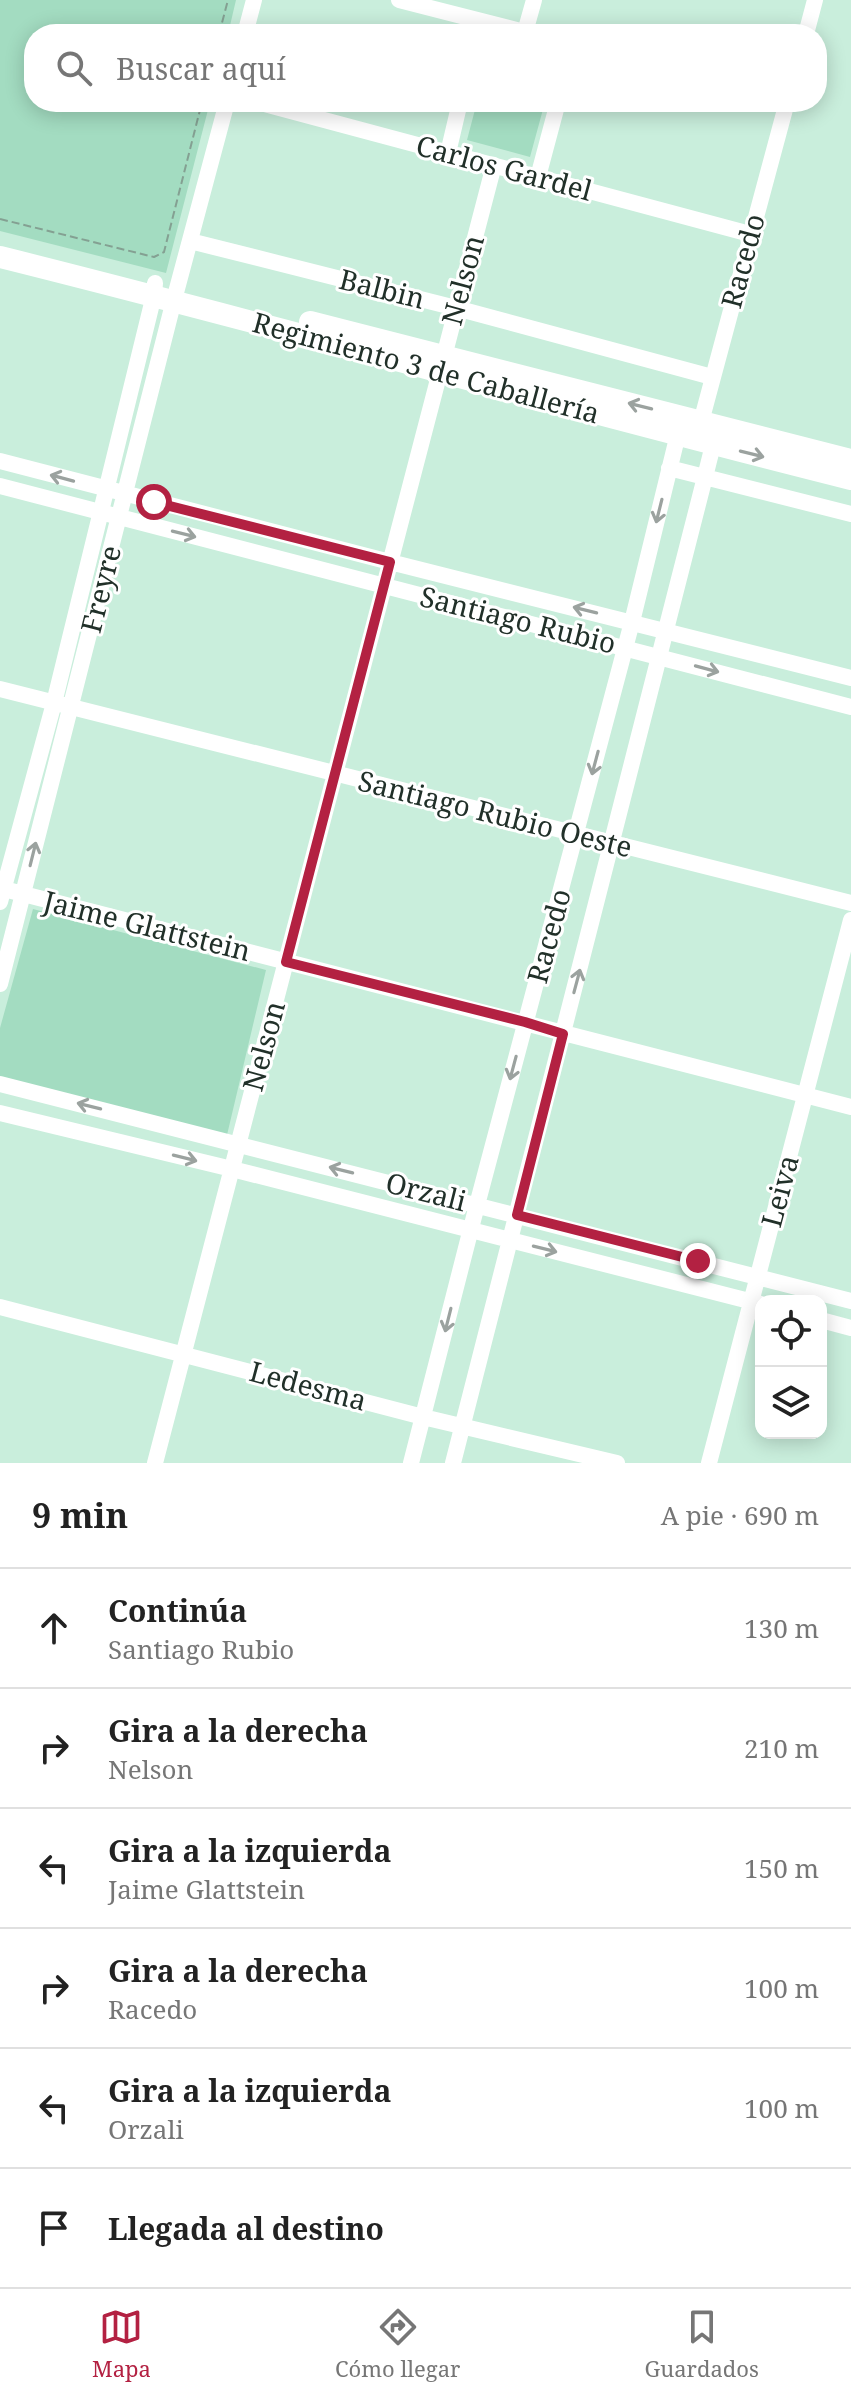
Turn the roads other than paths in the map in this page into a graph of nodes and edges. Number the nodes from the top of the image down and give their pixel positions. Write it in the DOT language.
graph roads {
  1 [pos="254,0"];
  2 [pos="399,0"];
  3 [pos="534,0"];
  4 [pos="815,0"];
  5 [pos="248,24"];
  6 [pos="469,24"];
  7 [pos="530,24"];
  8 [pos="809,24"];
  9 [pos="224,112"];
  10 [pos="294,112"];
  11 [pos="458,112"];
  12 [pos="555,112"];
  13 [pos="784,112"];
  14 [pos="448,153"];
  15 [pos="494,165"];
  16 [pos="538,177"];
  17 [pos="750,234"];
  18 [pos="190,241"];
  19 [pos="0,245"];
  20 [pos="0,257"];
  21 [pos="165,292"];
  22 [pos="456,308"];
  23 [pos="441,364"];
  24 [pos="712,377"];
  25 [pos="701,422"];
  26 [pos="678,434"];
  27 [pos="713,445"];
  28 [pos="851,460"];
  29 [pos="0,461"];
  30 [pos="669,468"];
  31 [pos="705,477"];
  32 [pos="851,479"];
  33 [pos="0,486"];
  34 [pos="106,490"];
  35 [pos="125,494"];
  36 [pos="102,513"];
  37 [pos="851,514"];
  38 [pos="119,518"];
  39 [pos="390,562"];
  40 [pos="384,586"];
  41 [pos="632,622"];
  42 [pos="666,630"];
  43 [pos="625,647"];
  44 [pos="661,656"];
  45 [pos="851,678"];
  46 [pos="0,689"];
  47 [pos="62,705"];
  48 [pos="851,707"];
  49 [pos="335,773"];
  50 [pos="576,834"];
  51 [pos="612,843"];
  52 [pos="1,893"];
  53 [pos="23,894"];
  54 [pos="851,903"];
  55 [pos="851,920"];
  56 [pos="286,962"];
  57 [pos="0,984"];
  58 [pos="525,1022"];
  59 [pos="563,1034"];
  60 [pos="0,1084"];
  61 [pos="805,1095"];
  62 [pos="851,1107"];
  63 [pos="0,1113"];
  64 [pos="239,1144"];
  65 [pos="232,1169"];
  66 [pos="477,1205"];
  67 [pos="517,1215"];
  68 [pos="471,1230"];
  69 [pos="510,1240"];
  70 [pos="758,1277"];
  71 [pos="757,1295"];
  72 [pos="851,1301"];
  73 [pos="755,1303"];
  74 [pos="755,1306"];
  75 [pos="0,1307"];
  76 [pos="827,1322"];
  77 [pos="851,1328"];
  78 [pos="184,1354"];
  79 [pos="423,1417"];
  80 [pos="463,1426"];
  81 [pos="155,1463"];
  82 [pos="411,1463"];
  83 [pos="453,1463"];
  84 [pos="617,1463"];
  85 [pos="709,1463"];
  1 -- 5 [label="street"];
  2 -- 6 [label="street"];
  3 -- 7 [label="street"];
  4 -- 8 [label="street"];
  9 -- 18 [label="street, Freyre"];
  10 -- 14 [label="street, Carlos Gardel"];
  11 -- 14 [label="street"];
  12 -- 16 [label="street"];
  13 -- 17 [label="street, Racedo"];
  14 -- 15 [label="street, Carlos Gardel"];
  15 -- 16 [label="street, Carlos Gardel"];
  15 -- 22 [label="street, Nelson"];
  16 -- 17 [label="street, Carlos Gardel"];
  17 -- 24 [label="street, Racedo"];
  18 -- 21 [label="street, Freyre"];
  18 -- 22 [label="street, Balbin"];
  19 -- 21 [label="street, Regimiento 3 de Caballería"];
  20 -- 21 [label="street, Regimiento 3 de Caballería"];
  21 -- 23 [label="street, Regimiento 3 de Caballería"];
  21 -- 34 [label="street, Freyre"];
  21 -- 35 [label="street, Freyre"];
  22 -- 23 [label="street, Nelson"];
  22 -- 24 [label="street, Balbin"];
  25 -- 23 [label="street, Regimiento 3 de Caballería, one-way"];
  23 -- 26 [label="street, Regimiento 3 de Caballería"];
  23 -- 39 [label="street, Nelson"];
  24 -- 25 [label="street, Racedo"];
  25 -- 26 [label="street"];
  25 -- 27 [label="street"];
  25 -- 28 [label="street, Regimiento 3 de Caballería"];
  26 -- 27 [label="street, Regimiento 3 de Caballería"];
  26 -- 30 [label="street, Racedo"];
  27 -- 31 [label="street, Racedo"];
  27 -- 32 [label="street, Regimiento 3 de Caballería, one-way"];
  34 -- 29 [label="street, Santiago Rubio, one-way"];
  30 -- 31 [label="street"];
  30 -- 41 [label="street, Racedo, one-way"];
  31 -- 37 [label="street"];
  31 -- 42 [label="street, Racedo"];
  33 -- 36 [label="street, Santiago Rubio"];
  34 -- 35 [label="street, Santiago Rubio"];
  34 -- 36 [label="street, Freyre"];
  35 -- 38 [label="street, Freyre"];
  35 -- 39 [label="street, Santiago Rubio"];
  36 -- 38 [label="street, Santiago Rubio"];
  36 -- 47 [label="street, Freyre"];
  38 -- 40 [label="street, Santiago Rubio, one-way"];
  38 -- 47 [label="street, Freyre"];
  39 -- 40 [label="street, Nelson"];
  41 -- 39 [label="street, Santiago Rubio, one-way"];
  40 -- 43 [label="street, Santiago Rubio"];
  40 -- 49 [label="street, Nelson"];
  41 -- 42 [label="street, Santiago Rubio"];
  41 -- 43 [label="street, Racedo"];
  42 -- 44 [label="street, Racedo"];
  42 -- 45 [label="street, Santiago Rubio"];
  43 -- 44 [label="street, Santiago Rubio"];
  43 -- 50 [label="street, Racedo, one-way"];
  44 -- 48 [label="street, Santiago Rubio, one-way"];
  44 -- 51 [label="street, Racedo"];
  46 -- 47 [label="street, Santiago Rubio Oeste"];
  47 -- 49 [label="street, Santiago Rubio Oeste"];
  47 -- 52 [label="street, Freyre"];
  53 -- 47 [label="street, Freyre, one-way"];
  49 -- 50 [label="street, Santiago Rubio Oeste"];
  49 -- 56 [label="street, Nelson"];
  50 -- 51 [label="street, Santiago Rubio Oeste"];
  50 -- 58 [label="street, Racedo"];
  51 -- 54 [label="street, Santiago Rubio Oeste"];
  59 -- 51 [label="street, Racedo, one-way"];
  52 -- 53 [label="street, Jaime Glattstein"];
  53 -- 56 [label="street, Jaime Glattstein"];
  53 -- 57 [label="street, Freyre"];
  55 -- 61 [label="street, Leiva"];
  56 -- 58 [label="street, Jaime Glattstein"];
  56 -- 64 [label="street, Nelson"];
  58 -- 59 [label="street, Jaime Glattstein"];
  58 -- 66 [label="street, Racedo, one-way"];
  59 -- 61 [label="street, Jaime Glattstein"];
  59 -- 67 [label="street, Racedo"];
  64 -- 60 [label="street, Orzali, one-way"];
  61 -- 62 [label="street, Jaime Glattstein"];
  61 -- 70 [label="street, Leiva"];
  63 -- 65 [label="street, Orzali, one-way"];
  64 -- 65 [label="street, Nelson"];
  66 -- 64 [label="street, Orzali, one-way"];
  65 -- 68 [label="street, Orzali"];
  65 -- 78 [label="street, Nelson"];
  66 -- 67 [label="street, Orzali"];
  66 -- 68 [label="street, Racedo"];
  67 -- 69 [label="street, Racedo"];
  67 -- 70 [label="street, Orzali"];
  68 -- 69 [label="street, Orzali"];
  68 -- 79 [label="street, Racedo, one-way"];
  69 -- 73 [label="street, Orzali, one-way"];
  69 -- 80 [label="street, Racedo"];
  70 -- 71 [label="street, Leiva"];
  70 -- 72 [label="street, Orzali"];
  74 -- 85 [label="street, Leiva"];
  75 -- 78 [label="street, Ledesma"];
  76 -- 77 [label="street"];
  78 -- 79 [label="street, Ledesma"];
  78 -- 81 [label="street, Nelson"];
  79 -- 80 [label="street, Ledesma"];
  79 -- 82 [label="street, Racedo"];
  80 -- 83 [label="street, Racedo"];
  80 -- 84 [label="street, Ledesma"];
}
